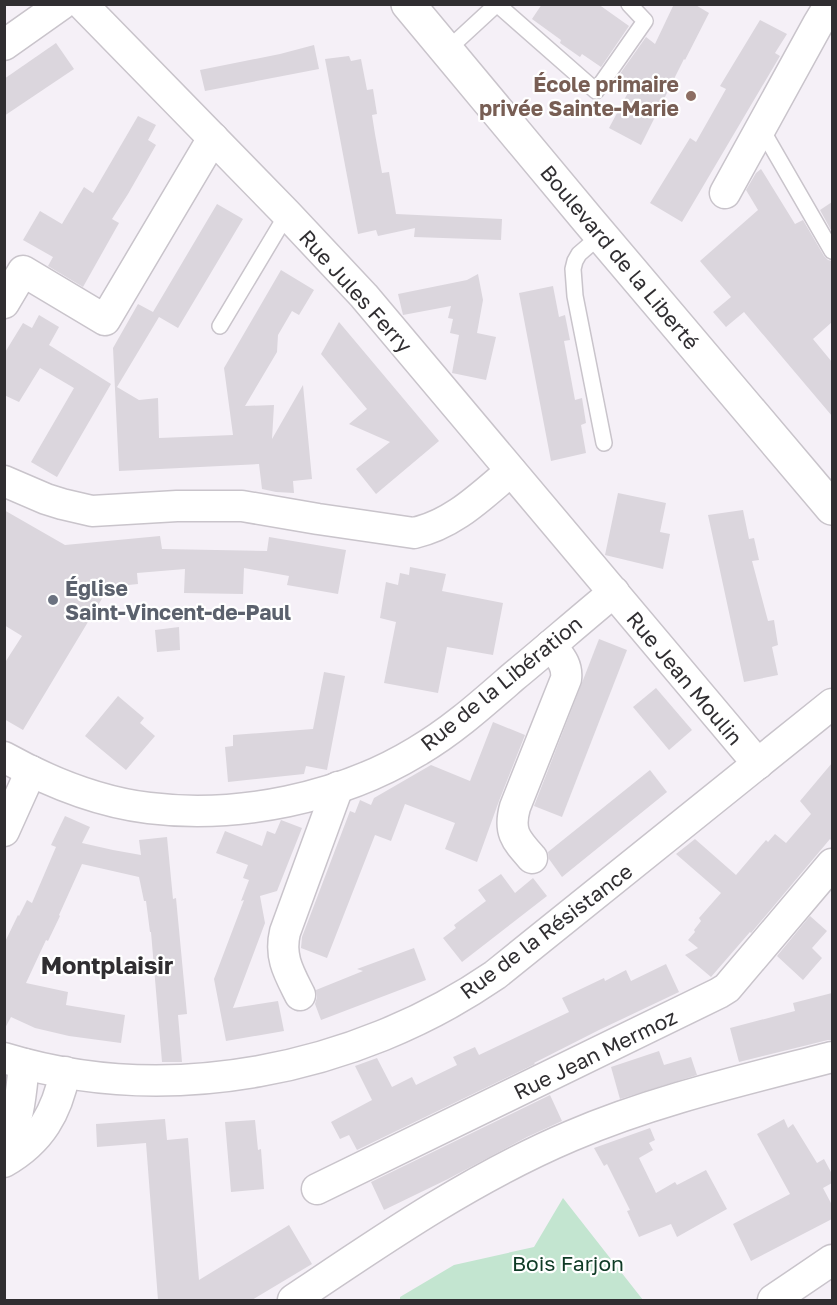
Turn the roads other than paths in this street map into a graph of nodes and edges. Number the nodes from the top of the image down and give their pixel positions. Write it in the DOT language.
graph roads {
  1 [pos="62,4"];
  2 [pos="82,4"];
  3 [pos="408,4"];
  4 [pos="496,4"];
  5 [pos="628,4"];
  6 [pos="830,4"];
  7 [pos="4,45"];
  8 [pos="447,51"];
  9 [pos="761,128"];
  10 [pos="213,138"];
  11 [pos="725,193"];
  12 [pos="287,214"];
  13 [pos="601,235"];
  14 [pos="832,251"];
  15 [pos="4,303"];
  16 [pos="220,326"];
  17 [pos="604,443"];
  18 [pos="511,471"];
  19 [pos="4,481"];
  20 [pos="832,508"];
  21 [pos="614,592"];
  22 [pos="551,645"];
  23 [pos="832,704"];
  24 [pos="4,757"];
  25 [pos="758,764"];
  26 [pos="31,771"];
  27 [pos="338,787"];
  28 [pos="4,831"];
  29 [pos="532,858"];
  30 [pos="832,864"];
  31 [pos="300,995"];
  32 [pos="832,1057"];
  33 [pos="14,1061"];
  34 [pos="65,1072"];
  35 [pos="4,1146"];
  36 [pos="4,1162"];
  37 [pos="317,1190"];
  38 [pos="832,1260"];
  39 [pos="293,1300"];
  40 [pos="773,1300"];
  1 -- 7 [label="street"];
  2 -- 10 [label="street, Rue Jules Ferry"];
  3 -- 8 [label="main road, Boulevard de la Liberté"];
  4 -- 5 [label="lane"];
  4 -- 8 [label="lane"];
  6 -- 9 [label="street"];
  8 -- 13 [label="main road, Boulevard de la Liberté"];
  9 -- 11 [label="street"];
  9 -- 14 [label="lane"];
  10 -- 12 [label="street, Rue Jules Ferry"];
  10 -- 15 [label="street"];
  12 -- 16 [label="lane"];
  12 -- 18 [label="street, Rue Jules Ferry"];
  13 -- 17 [label="lane"];
  13 -- 20 [label="main road, Boulevard de la Liberté"];
  18 -- 19 [label="street"];
  18 -- 21 [label="street, Rue Jules Ferry"];
  21 -- 22 [label="street, Rue de la Libération"];
  21 -- 25 [label="street, Rue Jean Moulin"];
  22 -- 27 [label="street, Rue de la Libération"];
  22 -- 29 [label="street"];
  23 -- 25 [label="street, Rue de la Résistance"];
  24 -- 26 [label="street, Rue de la Libération"];
  25 -- 34 [label="street, Rue de la Résistance"];
  26 -- 27 [label="street, Rue de la Libération"];
  26 -- 28 [label="street"];
  27 -- 31 [label="street"];
  30 -- 37 [label="street, Rue Jean Mermoz"];
  32 -- 39 [label="street"];
  33 -- 34 [label="street, Rue de la Résistance"];
  33 -- 35 [label="street"];
  34 -- 36 [label="street"];
  38 -- 40 [label="street"];
}
